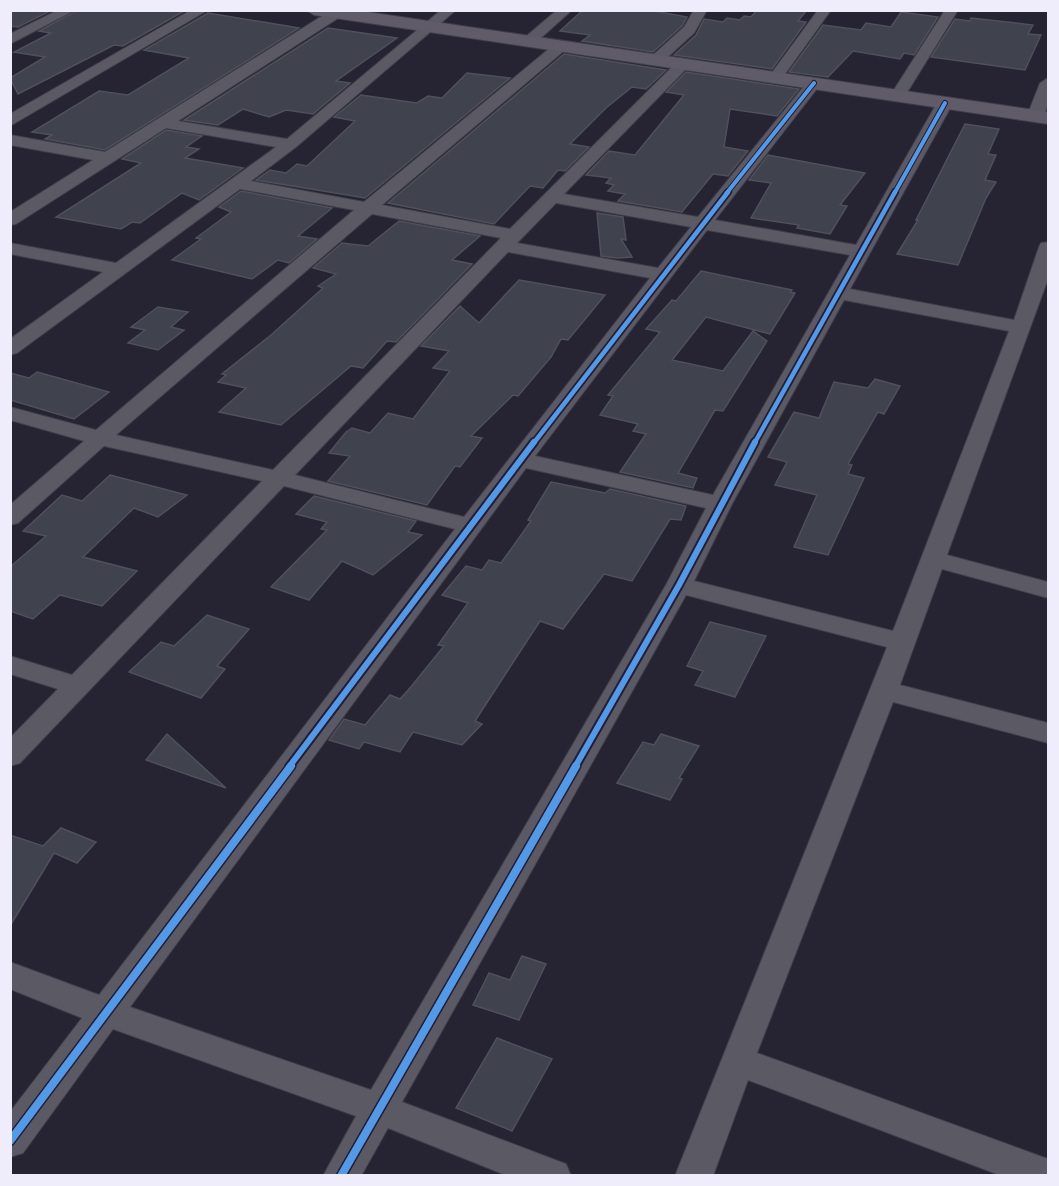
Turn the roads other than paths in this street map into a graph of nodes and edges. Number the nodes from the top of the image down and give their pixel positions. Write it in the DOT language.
graph roads {
  1 [pos="69,10"];
  2 [pos="202,10"];
  3 [pos="314,10"];
  4 [pos="450,10"];
  5 [pos="566,10"];
  6 [pos="701,10"];
  7 [pos="825,10"];
  8 [pos="952,10"];
  9 [pos="335,14"];
  10 [pos="428,27"];
  11 [pos="10,40"];
  12 [pos="528,42"];
  13 [pos="561,46"];
  14 [pos="656,60"];
  15 [pos="683,64"];
  16 [pos="775,78"];
  17 [pos="1048,83"];
  18 [pos="814,84"];
  19 [pos="898,96"];
  20 [pos="10,99"];
  21 [pos="945,103"];
  22 [pos="38,104"];
  23 [pos="1042,117"];
  24 [pos="10,121"];
  25 [pos="164,123"];
  26 [pos="10,140"];
  27 [pos="290,144"];
  28 [pos="108,158"];
  29 [pos="236,183"];
  30 [pos="553,197"];
  31 [pos="367,208"];
  32 [pos="10,220"];
  33 [pos="703,223"];
  34 [pos="509,240"];
  35 [pos="1048,247"];
  36 [pos="10,248"];
  37 [pos="863,252"];
  38 [pos="119,269"];
  39 [pos="663,275"];
  40 [pos="1044,280"];
  41 [pos="840,292"];
  42 [pos="1019,327"];
  43 [pos="10,349"];
  44 [pos="10,413"];
  45 [pos="99,438"];
  46 [pos="520,460"];
  47 [pos="279,478"];
  48 [pos="720,504"];
  49 [pos="10,518"];
  50 [pos="470,526"];
  51 [pos="933,559"];
  52 [pos="679,585"];
  53 [pos="1048,590"];
  54 [pos="902,642"];
  55 [pos="10,665"];
  56 [pos="78,686"];
  57 [pos="884,690"];
  58 [pos="1048,733"];
  59 [pos="10,756"];
  60 [pos="10,975"];
  61 [pos="108,1012"];
  62 [pos="737,1061"];
  63 [pos="379,1109"];
  64 [pos="10,1141"];
  65 [pos="341,1176"];
  66 [pos="553,1176"];
  67 [pos="694,1176"];
  68 [pos="1048,1176"];
  1 -- 11 [label="street"];
  2 -- 22 [label="street"];
  3 -- 9 [label="main road"];
  4 -- 10 [label="street"];
  5 -- 12 [label="street"];
  6 -- 14 [label="street"];
  7 -- 16 [label="street"];
  8 -- 19 [label="street"];
  9 -- 10 [label="main road"];
  9 -- 25 [label="street"];
  10 -- 12 [label="main road"];
  10 -- 27 [label="street"];
  12 -- 13 [label="main road"];
  13 -- 14 [label="main road"];
  13 -- 31 [label="street"];
  14 -- 15 [label="main road"];
  15 -- 16 [label="main road"];
  15 -- 30 [label="street"];
  16 -- 18 [label="main road"];
  17 -- 23 [label="street"];
  18 -- 19 [label="main road"];
  18 -- 33 [label="street"];
  19 -- 21 [label="main road"];
  20 -- 22 [label="street"];
  21 -- 23 [label="main road"];
  21 -- 37 [label="street"];
  22 -- 24 [label="street"];
  25 -- 27 [label="street"];
  25 -- 28 [label="street"];
  26 -- 28 [label="street"];
  27 -- 29 [label="street"];
  28 -- 32 [label="street"];
  29 -- 31 [label="street"];
  29 -- 38 [label="street"];
  30 -- 33 [label="street"];
  30 -- 34 [label="street"];
  31 -- 34 [label="street"];
  31 -- 45 [label="street"];
  33 -- 37 [label="street"];
  33 -- 39 [label="street"];
  34 -- 39 [label="street"];
  34 -- 47 [label="street"];
  35 -- 40 [label="street"];
  36 -- 38 [label="street"];
  37 -- 41 [label="street"];
  38 -- 43 [label="street"];
  39 -- 46 [label="street"];
  40 -- 42 [label="street"];
  41 -- 42 [label="street"];
  41 -- 48 [label="street"];
  42 -- 51 [label="street"];
  44 -- 45 [label="street"];
  45 -- 47 [label="street"];
  45 -- 49 [label="street"];
  46 -- 48 [label="street"];
  46 -- 50 [label="street"];
  47 -- 50 [label="street"];
  47 -- 56 [label="street"];
  48 -- 52 [label="street"];
  50 -- 61 [label="street"];
  51 -- 53 [label="street"];
  51 -- 54 [label="street"];
  52 -- 54 [label="street"];
  52 -- 63 [label="street"];
  54 -- 57 [label="street"];
  55 -- 56 [label="street"];
  56 -- 59 [label="street"];
  57 -- 58 [label="street"];
  57 -- 62 [label="street"];
  60 -- 61 [label="street"];
  61 -- 63 [label="street"];
  61 -- 64 [label="street"];
  62 -- 67 [label="street"];
  62 -- 68 [label="street"];
  63 -- 65 [label="street"];
  63 -- 66 [label="street"];
}
